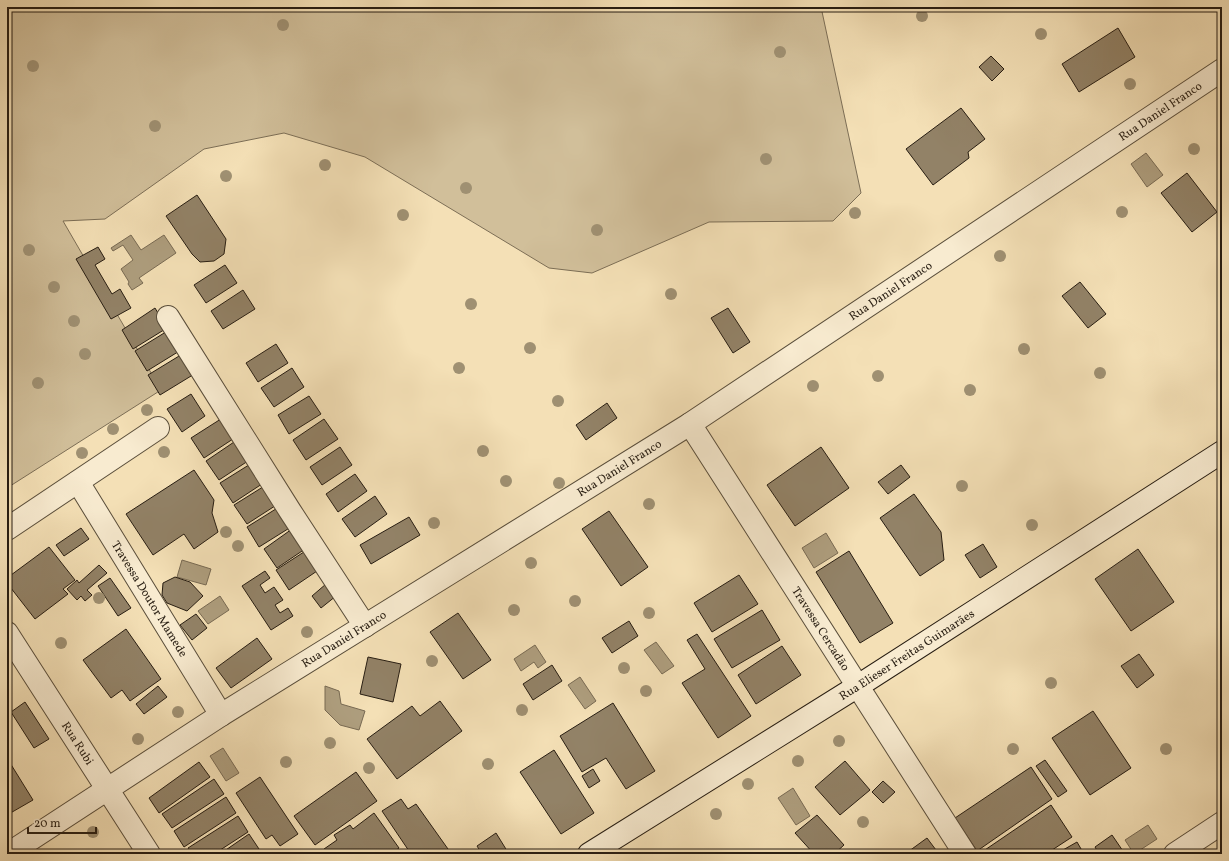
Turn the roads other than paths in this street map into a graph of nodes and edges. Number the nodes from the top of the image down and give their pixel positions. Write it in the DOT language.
graph roads {
  1 [pos="1222,70"];
  2 [pos="168,317"];
  3 [pos="690,424"];
  4 [pos="158,428"];
  5 [pos="1222,452"];
  6 [pos="78,482"];
  7 [pos="7,529"];
  8 [pos="365,626"];
  9 [pos="7,633"];
  10 [pos="858,686"];
  11 [pos="221,716"];
  12 [pos="107,790"];
  13 [pos="1222,823"];
  14 [pos="8,854"];
  15 [pos="149,854"];
  16 [pos="589,854"];
  17 [pos="965,854"];
  18 [pos="1175,854"];
  1 -- 3 [label="street, Rua Daniel Franco"];
  2 -- 8 [label="street"];
  3 -- 8 [label="street, Rua Daniel Franco"];
  3 -- 10 [label="street, Travessa Cercadão"];
  4 -- 6 [label="street"];
  5 -- 10 [label="street, Rua Elieser Freitas Guimarães"];
  6 -- 7 [label="street"];
  6 -- 11 [label="street, Travessa Doutor Mamede"];
  8 -- 11 [label="street, Rua Daniel Franco"];
  9 -- 12 [label="street, Rua Rubi"];
  10 -- 16 [label="street, Rua Elieser Freitas Guimarães"];
  10 -- 17 [label="street, Travessa Cercadão"];
  11 -- 12 [label="street, Rua Daniel Franco"];
  12 -- 14 [label="street, Rua Daniel Franco"];
  12 -- 15 [label="street, Rua Rubi"];
  13 -- 18 [label="street"];
}
